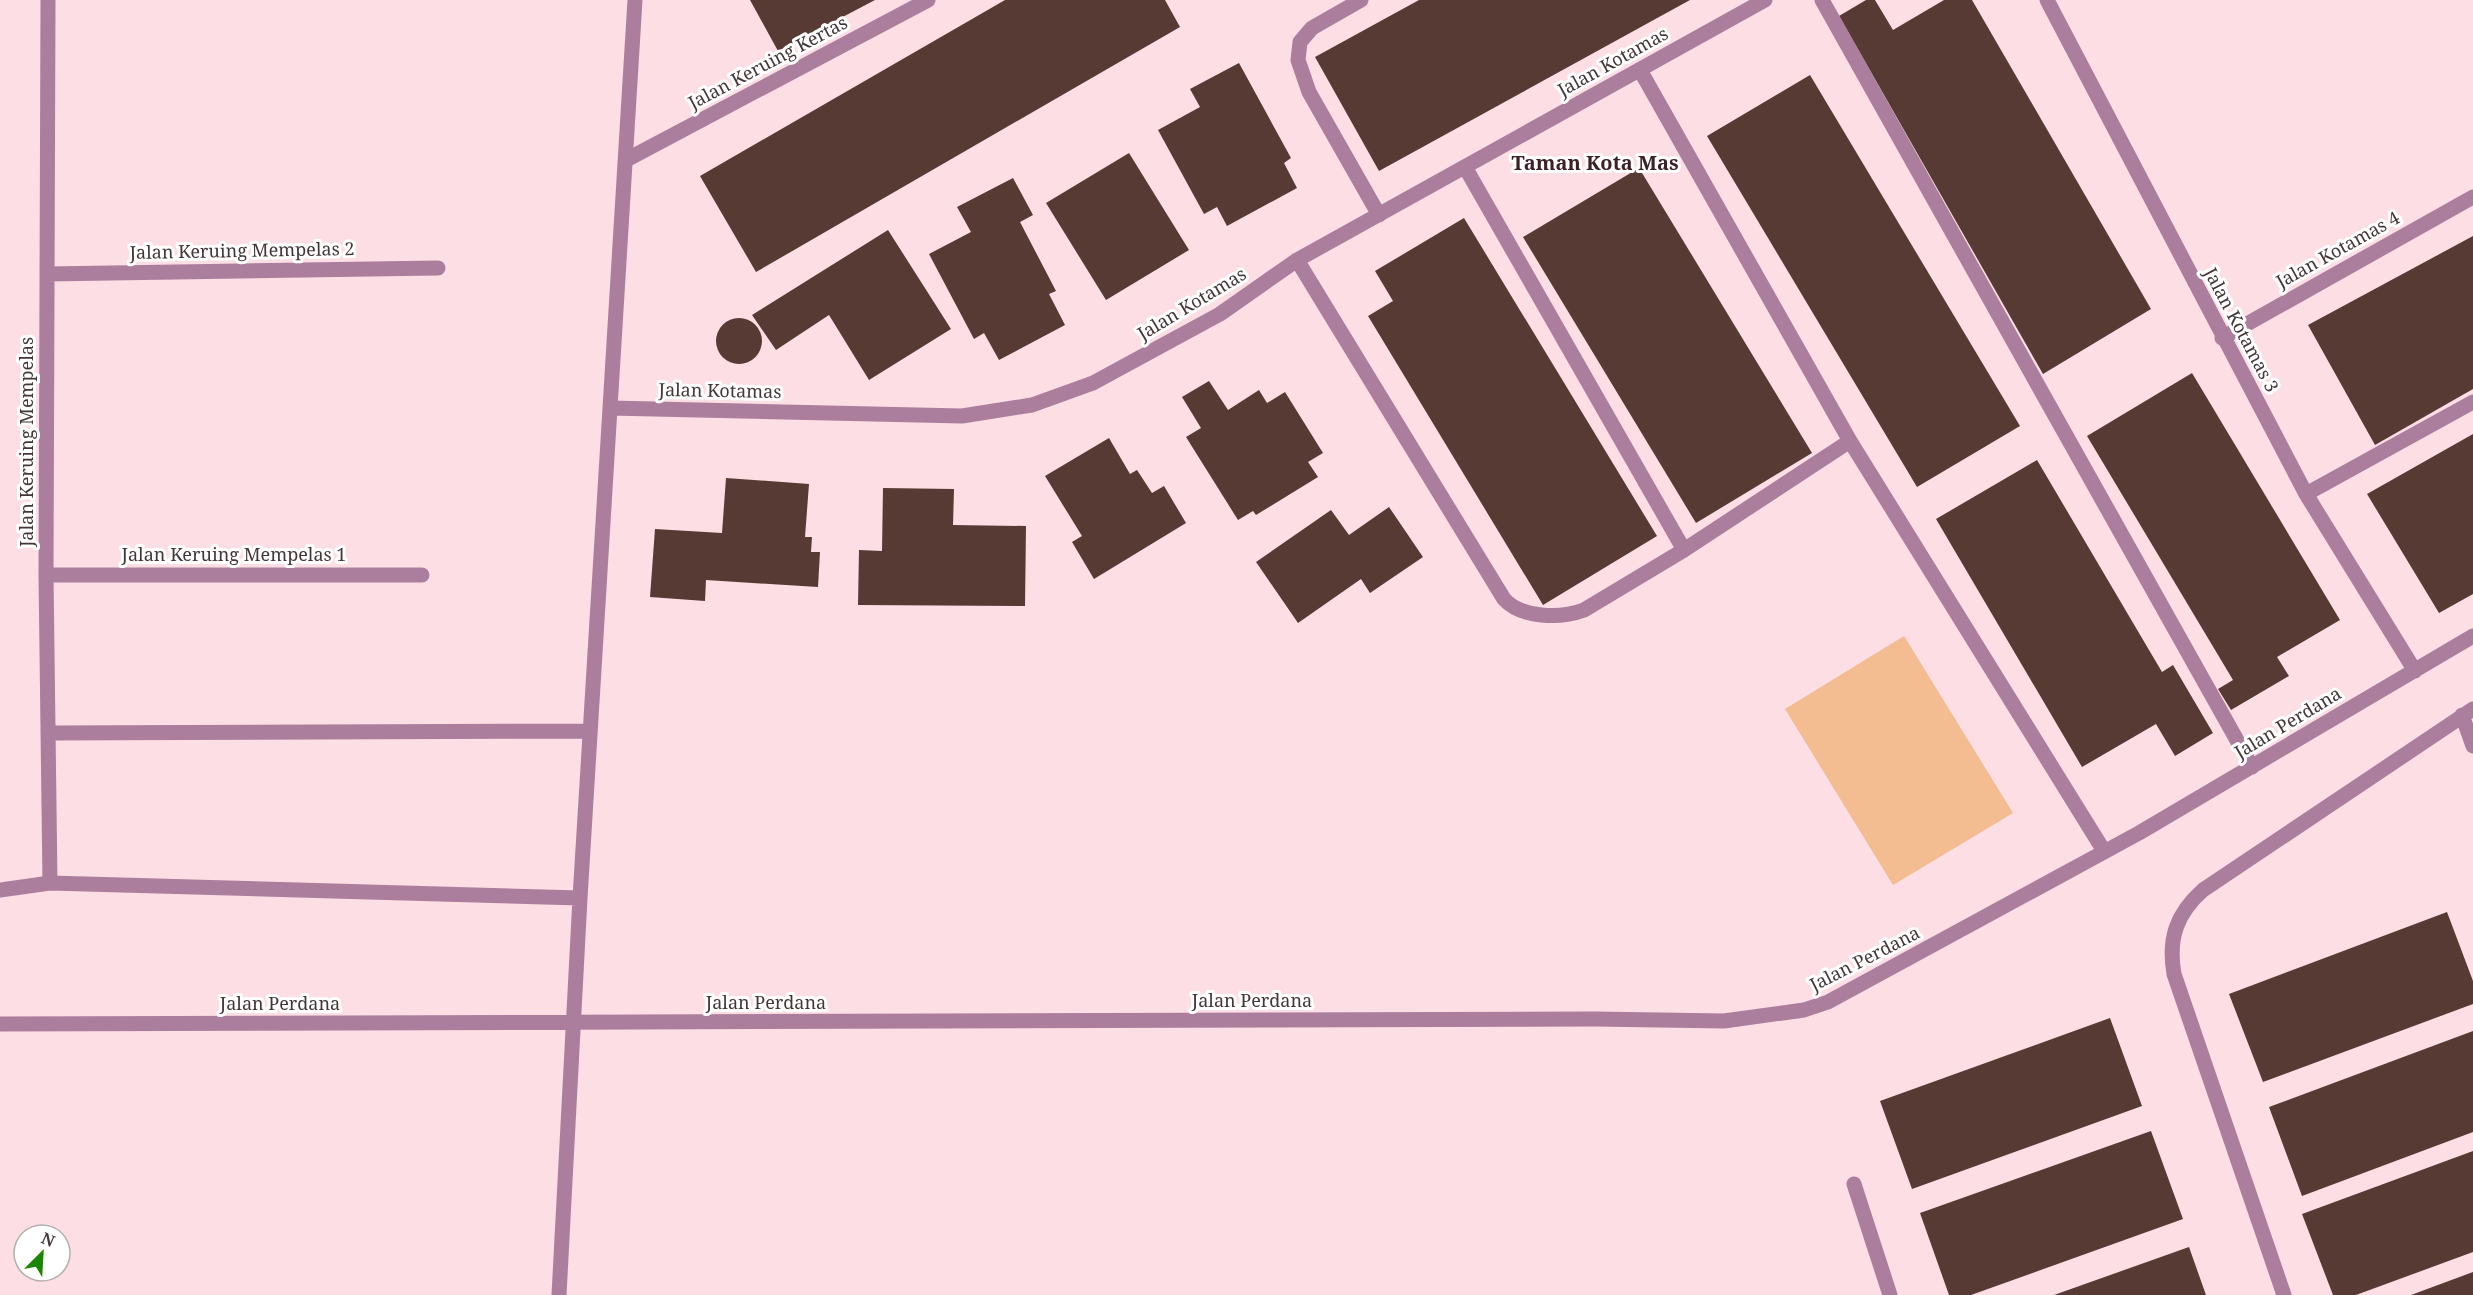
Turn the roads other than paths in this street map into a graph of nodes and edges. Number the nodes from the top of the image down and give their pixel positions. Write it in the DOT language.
graph roads {
  1 [pos="48,0"];
  2 [pos="635,0"];
  3 [pos="928,0"];
  4 [pos="1361,0"];
  5 [pos="1766,0"];
  6 [pos="1822,0"];
  7 [pos="2047,0"];
  8 [pos="1640,70"];
  9 [pos="626,160"];
  10 [pos="1466,167"];
  11 [pos="2473,197"];
  12 [pos="1379,215"];
  13 [pos="1297,260"];
  14 [pos="438,268"];
  15 [pos="47,274"];
  16 [pos="2222,338"];
  17 [pos="2473,402"];
  18 [pos="610,408"];
  19 [pos="1850,441"];
  20 [pos="2306,494"];
  21 [pos="1684,550"];
  22 [pos="46,575"];
  23 [pos="422,575"];
  24 [pos="2473,636"];
  25 [pos="2415,670"];
  26 [pos="2467,712"];
  27 [pos="590,731"];
  28 [pos="48,733"];
  29 [pos="2473,746"];
  30 [pos="2252,767"];
  31 [pos="2104,851"];
  32 [pos="50,883"];
  33 [pos="0,890"];
  34 [pos="580,898"];
  35 [pos="573,1023"];
  36 [pos="0,1024"];
  37 [pos="1854,1184"];
  38 [pos="559,1295"];
  39 [pos="1890,1295"];
  40 [pos="2284,1295"];
  1 -- 15 [label="street, Jalan Keruing Mempelas"];
  2 -- 9 [label="street"];
  3 -- 9 [label="street, Jalan Keruing Kertas"];
  4 -- 12 [label="street"];
  5 -- 8 [label="street, Jalan Kotamas"];
  6 -- 30 [label="street"];
  7 -- 16 [label="street, Jalan Kotamas 3"];
  8 -- 10 [label="street, Jalan Kotamas"];
  8 -- 19 [label="street"];
  9 -- 18 [label="street"];
  10 -- 12 [label="street, Jalan Kotamas"];
  10 -- 21 [label="street"];
  11 -- 16 [label="street, Jalan Kotamas 4"];
  12 -- 13 [label="street, Jalan Kotamas"];
  13 -- 18 [label="street, Jalan Kotamas"];
  13 -- 21 [label="street"];
  14 -- 15 [label="street, Jalan Keruing Mempelas 2"];
  15 -- 22 [label="street, Jalan Keruing Mempelas"];
  16 -- 20 [label="street, Jalan Kotamas 3"];
  17 -- 20 [label="street"];
  18 -- 27 [label="street"];
  19 -- 21 [label="street"];
  19 -- 31 [label="street"];
  20 -- 25 [label="street, Jalan Kotamas 3"];
  22 -- 23 [label="street, Jalan Keruing Mempelas 1"];
  22 -- 28 [label="street, Jalan Keruing Mempelas"];
  24 -- 25 [label="street, Jalan Perdana"];
  25 -- 30 [label="street, Jalan Perdana"];
  26 -- 29 [label="street"];
  26 -- 40 [label="street"];
  27 -- 28 [label="street"];
  27 -- 34 [label="street"];
  28 -- 32 [label="street, Jalan Keruing Mempelas"];
  30 -- 31 [label="street, Jalan Perdana"];
  31 -- 35 [label="street, Jalan Perdana"];
  32 -- 33 [label="street"];
  32 -- 34 [label="street"];
  34 -- 35 [label="street"];
  35 -- 36 [label="street, Jalan Perdana"];
  35 -- 38 [label="street"];
  37 -- 39 [label="street"];
}
